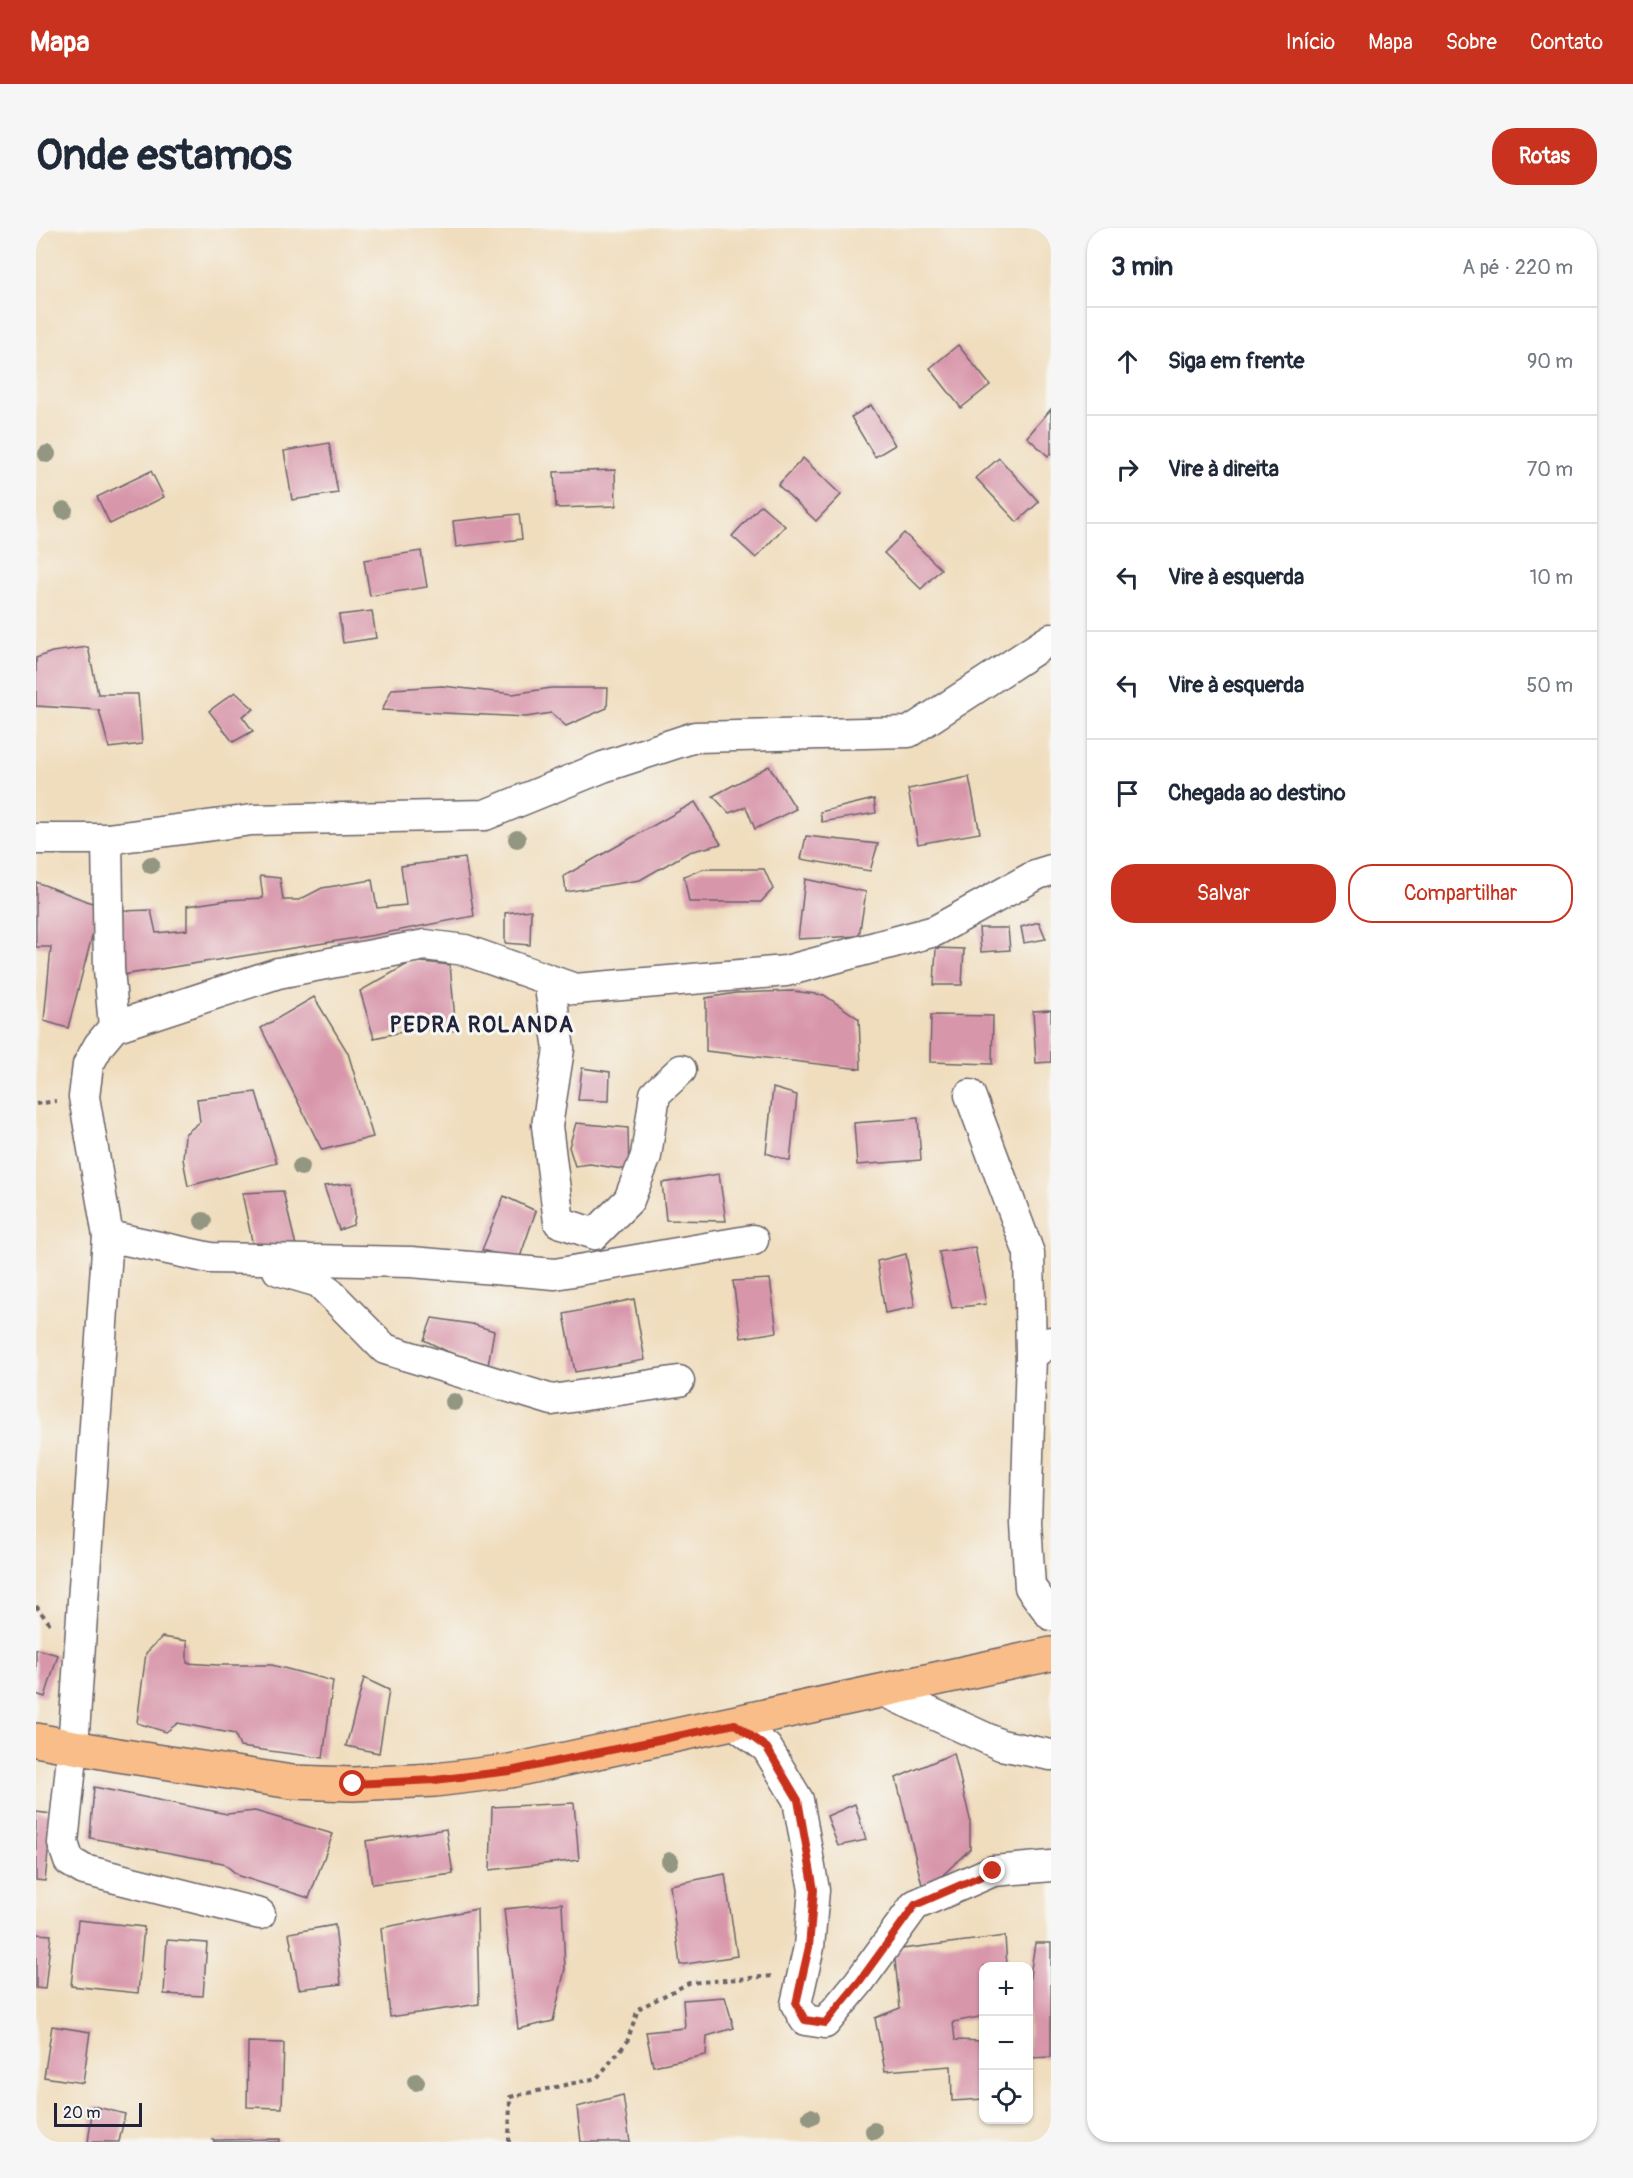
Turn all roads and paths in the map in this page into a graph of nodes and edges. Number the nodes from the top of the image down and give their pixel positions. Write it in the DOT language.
graph roads {
  1 [pos="1051,639"];
  2 [pos="36,839"];
  3 [pos="107,839"];
  4 [pos="1051,870"];
  5 [pos="549,981"];
  6 [pos="114,1027"];
  7 [pos="681,1070"];
  8 [pos="970,1095"];
  9 [pos="108,1236"];
  10 [pos="753,1240"];
  11 [pos="241,1259"];
  12 [pos="1041,1348"];
  13 [pos="679,1381"];
  14 [pos="1051,1616"];
  15 [pos="1051,1654"];
  16 [pos="883,1691"];
  17 [pos="735,1724"];
  18 [pos="36,1740"];
  19 [pos="73,1747"];
  20 [pos="1051,1755"];
  21 [pos="1051,1866"];
  22 [pos="260,1914"];
  23 [pos="802,1973"];
  24 [pos="509,2142"];
  1 -- 3 [label="street"];
  2 -- 3 [label="street"];
  3 -- 6 [label="street"];
  4 -- 5 [label="street"];
  5 -- 6 [label="street"];
  5 -- 7 [label="street"];
  6 -- 9 [label="street"];
  8 -- 12 [label="street"];
  9 -- 11 [label="street"];
  9 -- 19 [label="street"];
  10 -- 11 [label="street"];
  11 -- 13 [label="street"];
  12 -- 14 [label="street"];
  15 -- 16 [label="main road"];
  16 -- 17 [label="main road"];
  16 -- 20 [label="street"];
  17 -- 19 [label="main road"];
  17 -- 23 [label="street"];
  18 -- 19 [label="main road"];
  19 -- 22 [label="street"];
  21 -- 23 [label="street"];
  23 -- 24 [label="path"];
}
